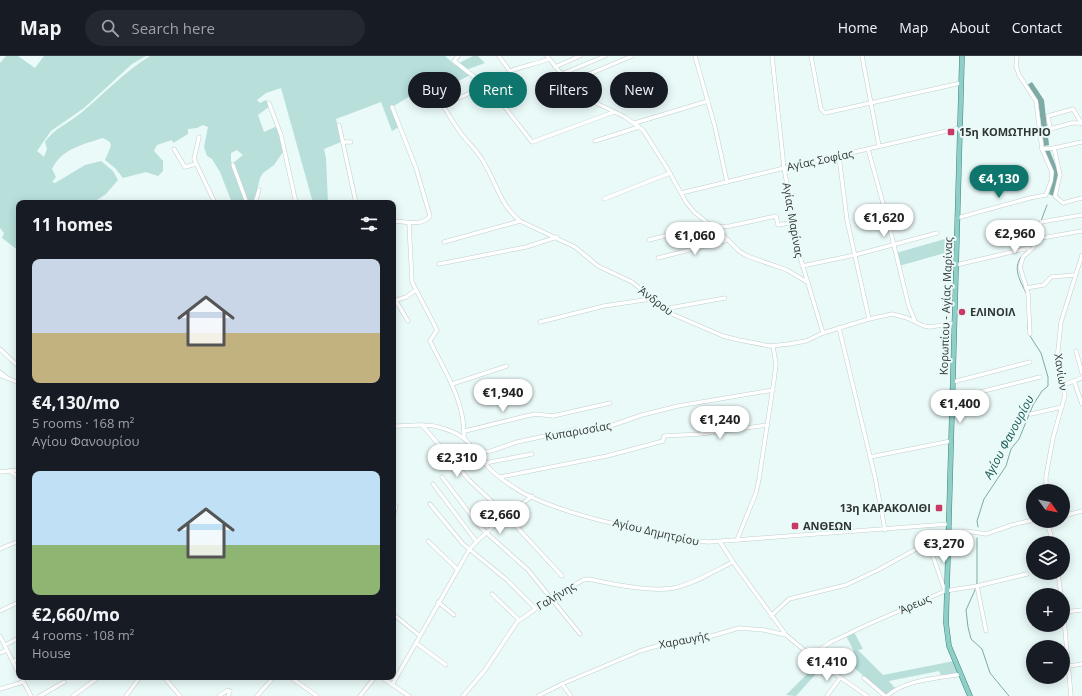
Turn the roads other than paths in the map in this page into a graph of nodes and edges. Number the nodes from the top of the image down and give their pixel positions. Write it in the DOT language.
graph roads {
  1 [pos="458,56"];
  2 [pos="499,56"];
  3 [pos="580,56"];
  4 [pos="605,56"];
  5 [pos="632,56"];
  6 [pos="695,56"];
  7 [pos="772,56"];
  8 [pos="811,56"];
  9 [pos="862,56"];
  10 [pos="962,56"];
  11 [pos="1017,56"];
  12 [pos="548,58"];
  13 [pos="555,67"];
  14 [pos="510,71"];
  15 [pos="469,72"];
  16 [pos="560,72"];
  17 [pos="567,72"];
  18 [pos="594,72"];
  19 [pos="961,83"];
  20 [pos="708,101"];
  21 [pos="871,102"];
  22 [pos="269,103"];
  23 [pos="602,106"];
  24 [pos="392,107"];
  25 [pos="445,108"];
  26 [pos="506,108"];
  27 [pos="614,112"];
  28 [pos="1082,124"];
  29 [pos="339,125"];
  30 [pos="637,125"];
  31 [pos="960,128"];
  32 [pos="199,137"];
  33 [pos="595,141"];
  34 [pos="343,142"];
  35 [pos="351,142"];
  36 [pos="1082,142"];
  37 [pos="879,146"];
  38 [pos="1043,148"];
  39 [pos="1052,148"];
  40 [pos="174,149"];
  41 [pos="868,149"];
  42 [pos="839,157"];
  43 [pos="196,164"];
  44 [pos="233,165"];
  45 [pos="784,168"];
  46 [pos="670,172"];
  47 [pos="727,182"];
  48 [pos="259,190"];
  49 [pos="681,193"];
  50 [pos="1082,198"];
  51 [pos="604,199"];
  52 [pos="214,200"];
  53 [pos="246,200"];
  54 [pos="256,200"];
  55 [pos="295,200"];
  56 [pos="355,200"];
  57 [pos="1082,215"];
  58 [pos="957,218"];
  59 [pos="396,221"];
  60 [pos="520,221"];
  61 [pos="794,222"];
  62 [pos="410,223"];
  63 [pos="713,227"];
  64 [pos="1082,231"];
  65 [pos="937,233"];
  66 [pos="556,237"];
  67 [pos="1036,239"];
  68 [pos="649,240"];
  69 [pos="728,240"];
  70 [pos="444,242"];
  71 [pos="894,245"];
  72 [pos="1029,248"];
  73 [pos="855,254"];
  74 [pos="1082,255"];
  75 [pos="658,258"];
  76 [pos="439,264"];
  77 [pos="956,264"];
  78 [pos="802,266"];
  79 [pos="1075,275"];
  80 [pos="808,282"];
  81 [pos="1026,288"];
  82 [pos="416,290"];
  83 [pos="725,298"];
  84 [pos="651,299"];
  85 [pos="396,300"];
  86 [pos="396,304"];
  87 [pos="664,309"];
  88 [pos="869,319"];
  89 [pos="408,321"];
  90 [pos="915,321"];
  91 [pos="540,322"];
  92 [pos="954,323"];
  93 [pos="839,328"];
  94 [pos="823,333"];
  95 [pos="1030,334"];
  96 [pos="773,346"];
  97 [pos="0,349"];
  98 [pos="1076,351"];
  99 [pos="1030,362"];
  100 [pos="16,364"];
  101 [pos="507,366"];
  102 [pos="0,372"];
  103 [pos="1082,373"];
  104 [pos="0,375"];
  105 [pos="1040,377"];
  106 [pos="9,378"];
  107 [pos="1082,378"];
  108 [pos="1074,381"];
  109 [pos="16,382"];
  110 [pos="953,382"];
  111 [pos="452,384"];
  112 [pos="1063,384"];
  113 [pos="773,390"];
  114 [pos="952,399"];
  115 [pos="610,403"];
  116 [pos="1082,404"];
  117 [pos="1062,407"];
  118 [pos="1031,414"];
  119 [pos="422,425"];
  120 [pos="768,425"];
  121 [pos="396,426"];
  122 [pos="464,431"];
  123 [pos="464,438"];
  124 [pos="951,441"];
  125 [pos="478,452"];
  126 [pos="532,454"];
  127 [pos="870,456"];
  128 [pos="485,463"];
  129 [pos="16,470"];
  130 [pos="10,471"];
  131 [pos="0,472"];
  132 [pos="16,476"];
  133 [pos="442,477"];
  134 [pos="500,477"];
  135 [pos="433,484"];
  136 [pos="1047,484"];
  137 [pos="532,496"];
  138 [pos="430,504"];
  139 [pos="1082,511"];
  140 [pos="1070,514"];
  141 [pos="507,517"];
  142 [pos="1026,522"];
  143 [pos="949,524"];
  144 [pos="885,530"];
  145 [pos="486,531"];
  146 [pos="949,533"];
  147 [pos="737,540"];
  148 [pos="428,541"];
  149 [pos="476,541"];
  150 [pos="16,542"];
  151 [pos="720,542"];
  152 [pos="928,542"];
  153 [pos="0,549"];
  154 [pos="469,550"];
  155 [pos="732,562"];
  156 [pos="457,569"];
  157 [pos="1026,574"];
  158 [pos="562,576"];
  159 [pos="975,587"];
  160 [pos="946,591"];
  161 [pos="492,594"];
  162 [pos="552,598"];
  163 [pos="438,602"];
  164 [pos="16,603"];
  165 [pos="535,608"];
  166 [pos="1082,610"];
  167 [pos="0,611"];
  168 [pos="1070,611"];
  169 [pos="454,615"];
  170 [pos="396,616"];
  171 [pos="771,616"];
  172 [pos="519,620"];
  173 [pos="986,631"];
  174 [pos="580,634"];
  175 [pos="786,635"];
  176 [pos="0,636"];
  177 [pos="420,636"];
  178 [pos="16,640"];
  179 [pos="416,643"];
  180 [pos="5,645"];
  181 [pos="7,650"];
  182 [pos="0,653"];
  183 [pos="810,656"];
  184 [pos="16,660"];
  185 [pos="13,662"];
  186 [pos="1082,664"];
  187 [pos="446,665"];
  188 [pos="1070,666"];
  189 [pos="16,668"];
  190 [pos="961,674"];
  191 [pos="396,678"];
  192 [pos="840,678"];
  193 [pos="864,678"];
  194 [pos="21,680"];
  195 [pos="23,680"];
  196 [pos="95,680"];
  197 [pos="138,680"];
  198 [pos="167,680"];
  199 [pos="271,680"];
  200 [pos="294,680"];
  201 [pos="373,680"];
  202 [pos="385,680"];
  203 [pos="395,680"];
  204 [pos="64,682"];
  205 [pos="562,684"];
  206 [pos="1070,684"];
  207 [pos="392,685"];
  208 [pos="0,689"];
  209 [pos="864,695"];
  210 [pos="31,696"];
  211 [pos="40,696"];
  212 [pos="73,696"];
  213 [pos="126,696"];
  214 [pos="180,696"];
  215 [pos="219,696"];
  216 [pos="228,696"];
  217 [pos="257,696"];
  218 [pos="317,696"];
  219 [pos="360,696"];
  220 [pos="409,696"];
  221 [pos="463,696"];
  222 [pos="538,696"];
  223 [pos="571,696"];
  224 [pos="827,696"];
  225 [pos="886,696"];
  226 [pos="970,696"];
  227 [pos="1070,696"];
  1 -- 15 [label="street"];
  2 -- 14 [label="street"];
  3 -- 13 [label="street"];
  4 -- 17 [label="street"];
  5 -- 18 [label="street"];
  6 -- 20 [label="street"];
  7 -- 45 [label="street, Αγίας Μαρίνας"];
  8 -- 21 [label="street"];
  9 -- 21 [label="street"];
  10 -- 19 [label="main road, Κορωπίου - Αγίας Μαρίνας"];
  11 -- 38 [label="street"];
  12 -- 13 [label="street"];
  12 -- 14 [label="street"];
  13 -- 16 [label="street"];
  19 -- 21 [label="street"];
  19 -- 31 [label="main road, Κορωπίου - Αγίας Μαρίνας"];
  20 -- 30 [label="street"];
  20 -- 47 [label="street"];
  21 -- 37 [label="street"];
  22 -- 55 [label="street"];
  23 -- 27 [label="street"];
  24 -- 62 [label="street"];
  25 -- 60 [label="street, Άνδρου"];
  26 -- 27 [label="street"];
  27 -- 30 [label="street"];
  28 -- 28 [label="street"];
  29 -- 34 [label="street"];
  30 -- 33 [label="street"];
  30 -- 46 [label="street"];
  31 -- 37 [label="street, Αγίας Σοφίας"];
  31 -- 58 [label="main road, Κορωπίου - Αγίας Μαρίνας"];
  32 -- 43 [label="street"];
  34 -- 35 [label="street"];
  34 -- 56 [label="street"];
  36 -- 39 [label="street"];
  37 -- 41 [label="street, Αγίας Σοφίας"];
  38 -- 39 [label="street"];
  38 -- 58 [label="street"];
  39 -- 50 [label="street"];
  40 -- 43 [label="street"];
  41 -- 42 [label="street, Αγίας Σοφίας"];
  41 -- 71 [label="street"];
  42 -- 45 [label="street, Αγίας Σοφίας"];
  42 -- 73 [label="street"];
  43 -- 52 [label="street"];
  44 -- 53 [label="street"];
  45 -- 47 [label="street, Αγίας Σοφίας"];
  45 -- 61 [label="street, Αγίας Μαρίνας"];
  46 -- 49 [label="street"];
  46 -- 51 [label="street"];
  47 -- 49 [label="street, Αγίας Σοφίας"];
  48 -- 54 [label="street"];
  49 -- 63 [label="street"];
  57 -- 67 [label="street"];
  58 -- 77 [label="main road, Κορωπίου - Αγίας Μαρίνας"];
  59 -- 62 [label="street"];
  60 -- 66 [label="street, Άνδρου"];
  60 -- 70 [label="street"];
  61 -- 63 [label="street"];
  61 -- 78 [label="street, Αγίας Μαρίνας"];
  62 -- 82 [label="street"];
  63 -- 68 [label="street"];
  63 -- 69 [label="street"];
  64 -- 67 [label="street"];
  65 -- 71 [label="street"];
  66 -- 76 [label="street"];
  66 -- 84 [label="street, Άνδρου"];
  67 -- 81 [label="street"];
  69 -- 75 [label="street"];
  69 -- 80 [label="street"];
  71 -- 73 [label="street"];
  71 -- 90 [label="street"];
  72 -- 77 [label="street"];
  73 -- 78 [label="street"];
  73 -- 88 [label="street"];
  74 -- 79 [label="street, Χανίων"];
  77 -- 92 [label="main road, Κορωπίου - Αγίας Μαρίνας"];
  78 -- 80 [label="street, Αγίας Μαρίνας"];
  79 -- 81 [label="street"];
  79 -- 112 [label="street, Χανίων"];
  80 -- 94 [label="street, Αγίας Μαρίνας"];
  81 -- 95 [label="street"];
  82 -- 85 [label="street"];
  82 -- 111 [label="street"];
  83 -- 87 [label="street"];
  84 -- 87 [label="street, Άνδρου"];
  84 -- 91 [label="street"];
  86 -- 89 [label="street"];
  87 -- 96 [label="street, Άνδρου"];
  88 -- 90 [label="street, Άνδρου"];
  88 -- 93 [label="street, Άνδρου"];
  90 -- 92 [label="street, Άνδρου"];
  92 -- 110 [label="main road, Κορωπίου - Αγίας Μαρίνας"];
  93 -- 94 [label="street, Άνδρου"];
  93 -- 127 [label="street"];
  94 -- 96 [label="street, Άνδρου"];
  96 -- 113 [label="street"];
  97 -- 100 [label="street"];
  98 -- 103 [label="street"];
  99 -- 110 [label="street"];
  101 -- 111 [label="street"];
  102 -- 106 [label="street"];
  104 -- 106 [label="street"];
  105 -- 114 [label="street"];
  106 -- 109 [label="street"];
  107 -- 108 [label="street"];
  108 -- 112 [label="street"];
  108 -- 116 [label="street"];
  110 -- 114 [label="main road, Κορωπίου - Αγίας Μαρίνας"];
  111 -- 122 [label="street"];
  112 -- 117 [label="street, Χανίων"];
  113 -- 120 [label="street"];
  113 -- 125 [label="street, Κυπαρισσίας"];
  114 -- 124 [label="main road, Κορωπίου - Αγίας Μαρίνας"];
  115 -- 122 [label="street"];
  117 -- 118 [label="street"];
  117 -- 136 [label="street, Χανίων"];
  119 -- 121 [label="street, Αγίου Δημητρίου"];
  119 -- 123 [label="street, Αγίου Δημητρίου"];
  119 -- 141 [label="street"];
  120 -- 134 [label="street"];
  120 -- 147 [label="street"];
  122 -- 123 [label="street"];
  123 -- 125 [label="street, Αγίου Δημητρίου"];
  124 -- 127 [label="street"];
  124 -- 143 [label="main road, Κορωπίου - Αγίας Μαρίνας"];
  125 -- 128 [label="street, Αγίου Δημητρίου"];
  126 -- 128 [label="street"];
  127 -- 144 [label="street"];
  128 -- 134 [label="street, Αγίου Δημητρίου"];
  129 -- 130 [label="street"];
  130 -- 131 [label="street"];
  130 -- 132 [label="street"];
  133 -- 145 [label="street"];
  134 -- 137 [label="street, Αγίου Δημητρίου"];
  135 -- 149 [label="street"];
  137 -- 141 [label="street"];
  137 -- 151 [label="street, Αγίου Δημητρίου"];
  138 -- 154 [label="street"];
  139 -- 140 [label="street"];
  141 -- 145 [label="street"];
  141 -- 158 [label="street"];
  142 -- 146 [label="street"];
  143 -- 144 [label="street, Αγίου Δημητρίου"];
  143 -- 146 [label="main road, Κορωπίου - Αγίας Μαρίνας"];
  144 -- 147 [label="street, Αγίου Δημητρίου"];
  145 -- 149 [label="street"];
  145 -- 162 [label="street"];
  146 -- 152 [label="street"];
  146 -- 160 [label="main road, Κορωπίου - Αγίας Μαρίνας"];
  147 -- 151 [label="street, Αγίου Δημητρίου"];
  148 -- 156 [label="street"];
  149 -- 154 [label="street"];
  150 -- 153 [label="street"];
  151 -- 155 [label="street"];
  152 -- 160 [label="street"];
  152 -- 171 [label="street"];
  154 -- 156 [label="street"];
  154 -- 165 [label="street"];
  155 -- 162 [label="street, Γαλήνης"];
  155 -- 171 [label="street"];
  156 -- 163 [label="street"];
  157 -- 159 [label="street, Άρεως"];
  159 -- 160 [label="street, Άρεως"];
  159 -- 173 [label="street"];
  160 -- 183 [label="street, Άρεως"];
  160 -- 190 [label="main road, Κορωπίου - Αγίας Μαρίνας"];
  161 -- 172 [label="street"];
  162 -- 165 [label="street, Γαλήνης"];
  162 -- 174 [label="street"];
  163 -- 169 [label="street"];
  163 -- 177 [label="street"];
  164 -- 167 [label="street"];
  165 -- 172 [label="street, Γαλήνης"];
  166 -- 168 [label="street"];
  170 -- 177 [label="street"];
  171 -- 175 [label="street"];
  172 -- 221 [label="street, Γαλήνης"];
  175 -- 183 [label="street, Χαραυγής"];
  175 -- 205 [label="street, Χαραυγής"];
  176 -- 180 [label="street"];
  177 -- 179 [label="street"];
  178 -- 180 [label="street"];
  179 -- 187 [label="street"];
  179 -- 191 [label="street"];
  180 -- 181 [label="street"];
  181 -- 182 [label="street"];
  181 -- 185 [label="street"];
  183 -- 192 [label="street, Χαραυγής"];
  184 -- 185 [label="street"];
  185 -- 189 [label="street"];
  186 -- 188 [label="street"];
  190 -- 225 [label="street"];
  190 -- 226 [label="main road, Κορωπίου - Αγίας Μαρίνας"];
  192 -- 209 [label="street, Χαραυγής"];
  192 -- 224 [label="street"];
  193 -- 225 [label="street"];
  194 -- 208 [label="street"];
  195 -- 210 [label="street"];
  196 -- 212 [label="street"];
  197 -- 213 [label="street"];
  198 -- 214 [label="street"];
  199 -- 217 [label="street"];
  200 -- 218 [label="street"];
  201 -- 219 [label="street"];
  202 -- 207 [label="street"];
  203 -- 207 [label="street"];
  204 -- 211 [label="street"];
  205 -- 222 [label="street, Χαραυγής"];
  205 -- 223 [label="street"];
  206 -- 227 [label="street"];
  207 -- 220 [label="street"];
  215 -- 216 [label="street"];
}
